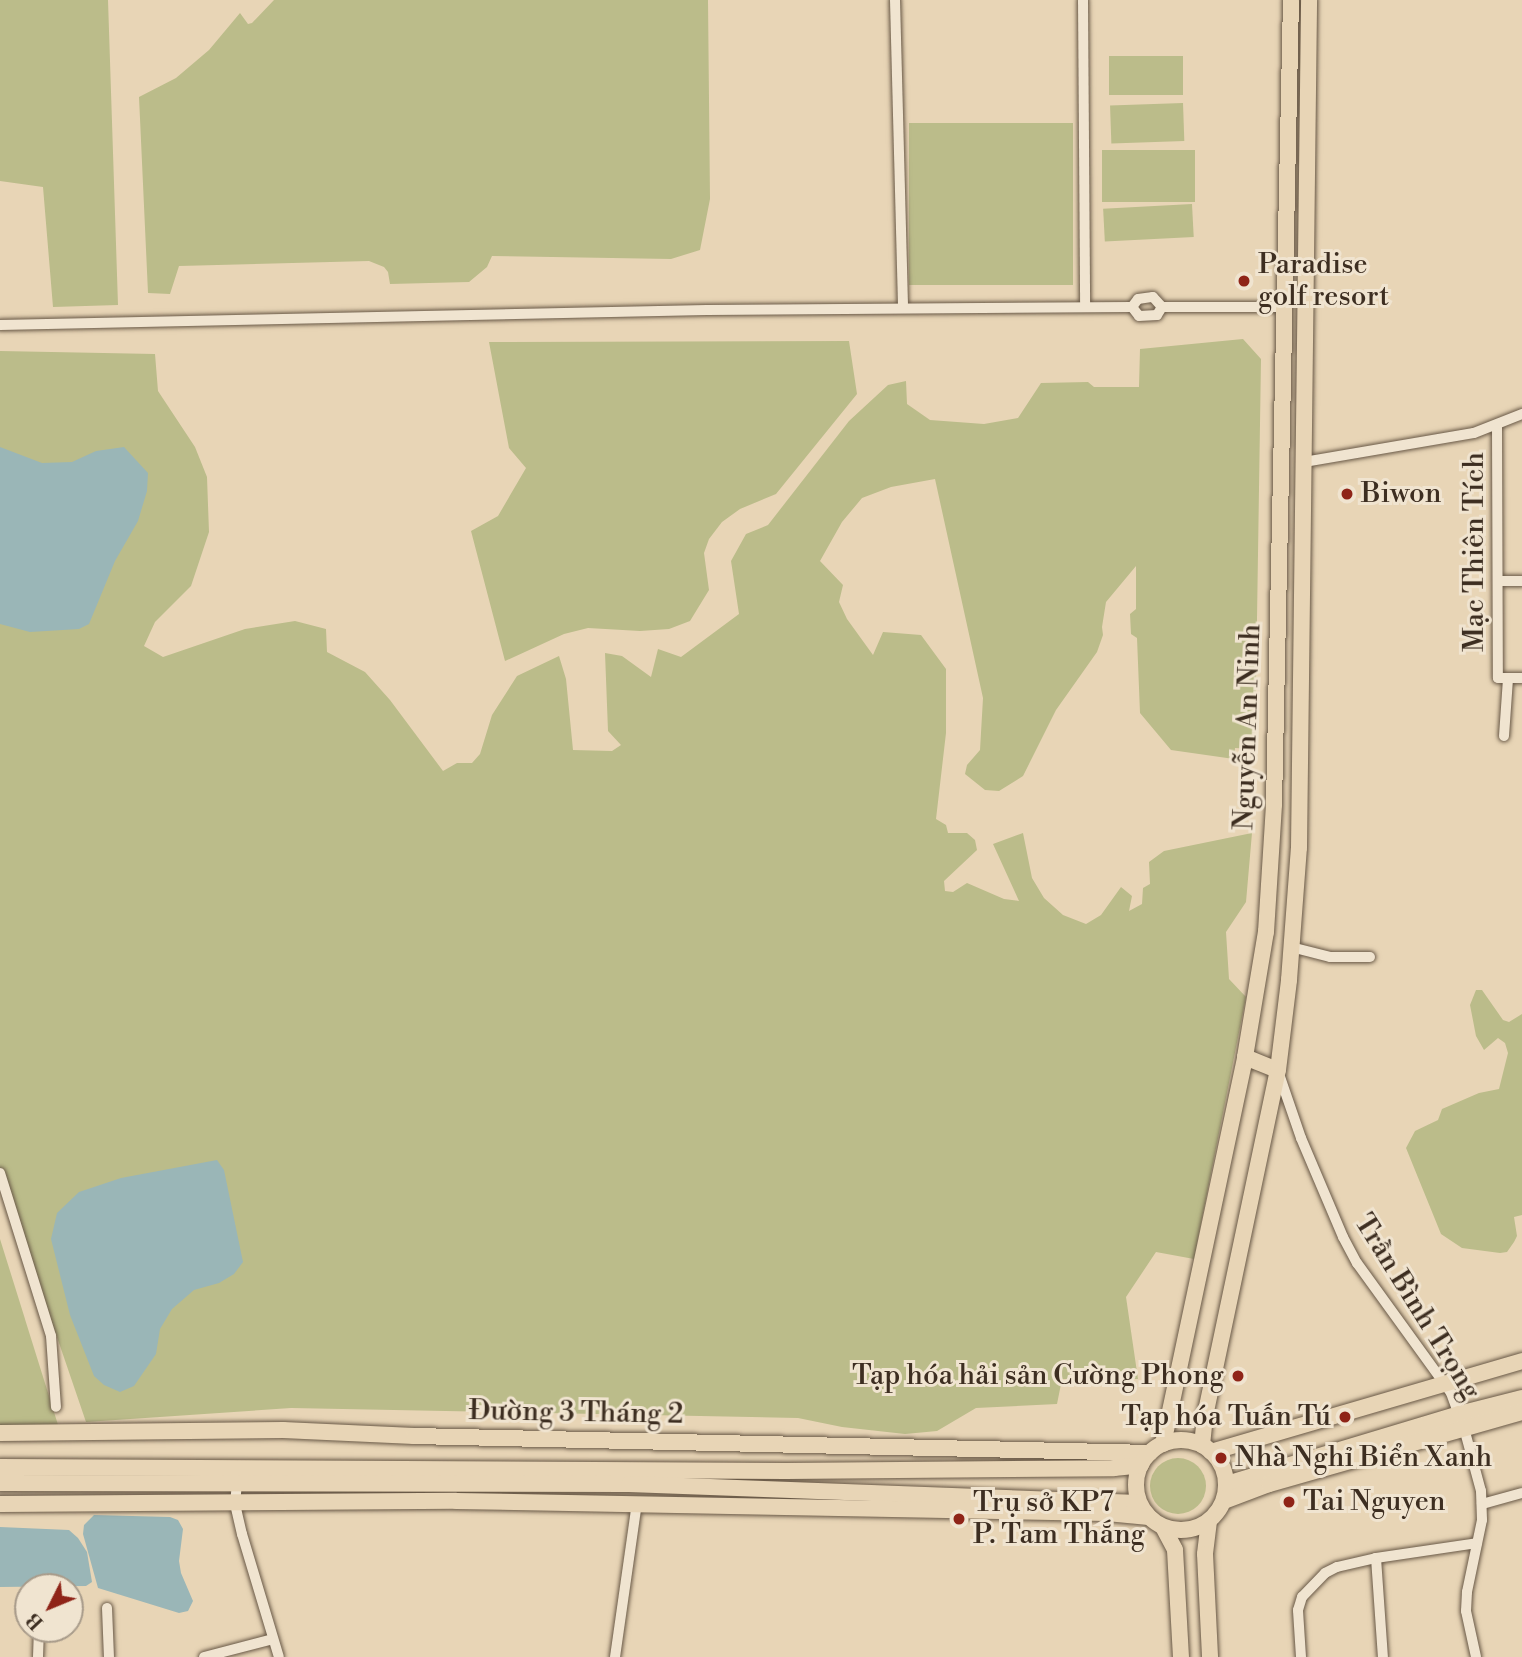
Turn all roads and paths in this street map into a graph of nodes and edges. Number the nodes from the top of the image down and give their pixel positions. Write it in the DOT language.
graph roads {
  1 [pos="895,0"];
  2 [pos="1083,0"];
  3 [pos="1291,0"];
  4 [pos="1309,0"];
  5 [pos="903,307"];
  6 [pos="1085,307"];
  7 [pos="1132,307"];
  8 [pos="1162,307"];
  9 [pos="1285,307"];
  10 [pos="1307,307"];
  11 [pos="0,325"];
  12 [pos="1522,414"];
  13 [pos="1497,426"];
  14 [pos="1304,463"];
  15 [pos="1498,581"];
  16 [pos="1522,581"];
  17 [pos="1503,678"];
  18 [pos="1522,678"];
  19 [pos="1504,736"];
  20 [pos="1299,803"];
  21 [pos="1273,804"];
  22 [pos="1292,947"];
  23 [pos="1370,957"];
  24 [pos="1252,1023"];
  25 [pos="1282,1026"];
  26 [pos="1245,1057"];
  27 [pos="1278,1070"];
  28 [pos="0,1173"];
  29 [pos="1522,1361"];
  30 [pos="1522,1372"];
  31 [pos="1448,1389"];
  32 [pos="1522,1398"];
  33 [pos="56,1407"];
  34 [pos="1522,1412"];
  35 [pos="1462,1421"];
  36 [pos="0,1433"];
  37 [pos="1211,1452"];
  38 [pos="1151,1454"];
  39 [pos="0,1467"];
  40 [pos="237,1482"];
  41 [pos="0,1483"];
  42 [pos="1227,1484"];
  43 [pos="1522,1493"];
  44 [pos="1224,1501"];
  45 [pos="637,1503"];
  46 [pos="1139,1503"];
  47 [pos="0,1504"];
  48 [pos="235,1504"];
  49 [pos="1482,1504"];
  50 [pos="1149,1517"];
  51 [pos="1209,1521"];
  52 [pos="1163,1527"];
  53 [pos="1477,1543"];
  54 [pos="1376,1558"];
  55 [pos="107,1608"];
  56 [pos="273,1639"];
  57 [pos="109,1657"];
  58 [pos="204,1657"];
  59 [pos="279,1657"];
  60 [pos="615,1657"];
  61 [pos="1181,1657"];
  62 [pos="1210,1657"];
  63 [pos="1301,1657"];
  64 [pos="1383,1657"];
  65 [pos="1476,1657"];
  1 -- 5 [label="street"];
  2 -- 6 [label="street"];
  3 -- 9 [label="main road, Nguyễn An Ninh"];
  4 -- 10 [label="main road, Nguyễn An Ninh"];
  5 -- 6 [label="street"];
  5 -- 11 [label="street"];
  6 -- 7 [label="street"];
  7 -- 8 [label="street"];
  7 -- 8 [label="street"];
  8 -- 9 [label="street"];
  9 -- 10 [label="main road"];
  9 -- 21 [label="main road, Nguyễn An Ninh"];
  10 -- 14 [label="main road, Nguyễn An Ninh"];
  12 -- 13 [label="street"];
  13 -- 14 [label="street"];
  13 -- 15 [label="street, Mạc Thiên Tích"];
  14 -- 20 [label="main road, Nguyễn An Ninh"];
  15 -- 16 [label="street"];
  15 -- 17 [label="street, Mạc Thiên Tích"];
  17 -- 18 [label="street"];
  17 -- 19 [label="street, Mạc Thiên Tích"];
  20 -- 21 [label="main road"];
  20 -- 22 [label="main road, Nguyễn An Ninh"];
  21 -- 24 [label="main road, Nguyễn An Ninh"];
  22 -- 23 [label="street"];
  22 -- 25 [label="main road, Nguyễn An Ninh"];
  24 -- 25 [label="main road"];
  24 -- 26 [label="main road, Nguyễn An Ninh"];
  25 -- 27 [label="main road, Nguyễn An Ninh"];
  26 -- 27 [label="main road"];
  26 -- 38 [label="main road, Nguyễn An Ninh"];
  27 -- 31 [label="street, Trần Bình Trọng"];
  27 -- 37 [label="main road, Nguyễn An Ninh"];
  28 -- 33 [label="street"];
  29 -- 31 [label="main road"];
  30 -- 31 [label="main road"];
  31 -- 35 [label="street, Trần Bình Trọng"];
  31 -- 37 [label="main road"];
  32 -- 35 [label="main road"];
  34 -- 35 [label="main road"];
  35 -- 42 [label="main road"];
  35 -- 44 [label="main road"];
  35 -- 49 [label="street, Trần Bình Trọng"];
  36 -- 38 [label="main road, Đường 3 Tháng 2"];
  37 -- 38 [label="main road"];
  37 -- 42 [label="main road"];
  38 -- 39 [label="main road, Đường 3 Tháng 2"];
  38 -- 46 [label="main road"];
  40 -- 41 [label="main road"];
  40 -- 46 [label="main road"];
  40 -- 48 [label="street"];
  42 -- 44 [label="main road"];
  43 -- 49 [label="street"];
  44 -- 51 [label="main road"];
  45 -- 48 [label="main road"];
  45 -- 50 [label="main road"];
  45 -- 60 [label="street"];
  46 -- 50 [label="main road"];
  47 -- 48 [label="main road"];
  48 -- 56 [label="street"];
  49 -- 53 [label="street, Trần Bình Trọng"];
  50 -- 52 [label="main road"];
  51 -- 52 [label="main road"];
  51 -- 62 [label="main road"];
  52 -- 61 [label="main road"];
  53 -- 54 [label="street"];
  53 -- 65 [label="street, Trần Bình Trọng"];
  54 -- 63 [label="street"];
  54 -- 64 [label="street"];
  55 -- 57 [label="street"];
  56 -- 58 [label="street"];
  56 -- 59 [label="street"];
}
